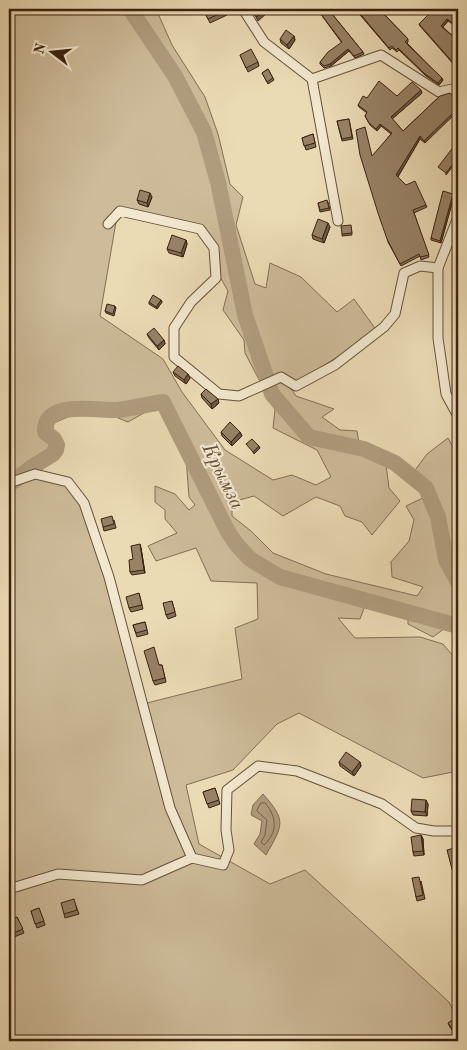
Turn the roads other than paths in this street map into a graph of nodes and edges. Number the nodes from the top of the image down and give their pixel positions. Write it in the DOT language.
graph roads {
  1 [pos="243,9"];
  2 [pos="312,79"];
  3 [pos="458,91"];
  4 [pos="458,217"];
  5 [pos="338,220"];
  6 [pos="108,224"];
  7 [pos="438,268"];
  8 [pos="458,416"];
  9 [pos="9,482"];
  10 [pos="458,831"];
  11 [pos="192,858"];
  12 [pos="9,889"];
  1 -- 2 [label="street"];
  2 -- 3 [label="street"];
  2 -- 5 [label="street"];
  4 -- 7 [label="street"];
  6 -- 7 [label="street"];
  7 -- 8 [label="street"];
  9 -- 11 [label="street"];
  10 -- 11 [label="street"];
  11 -- 12 [label="street"];
}
